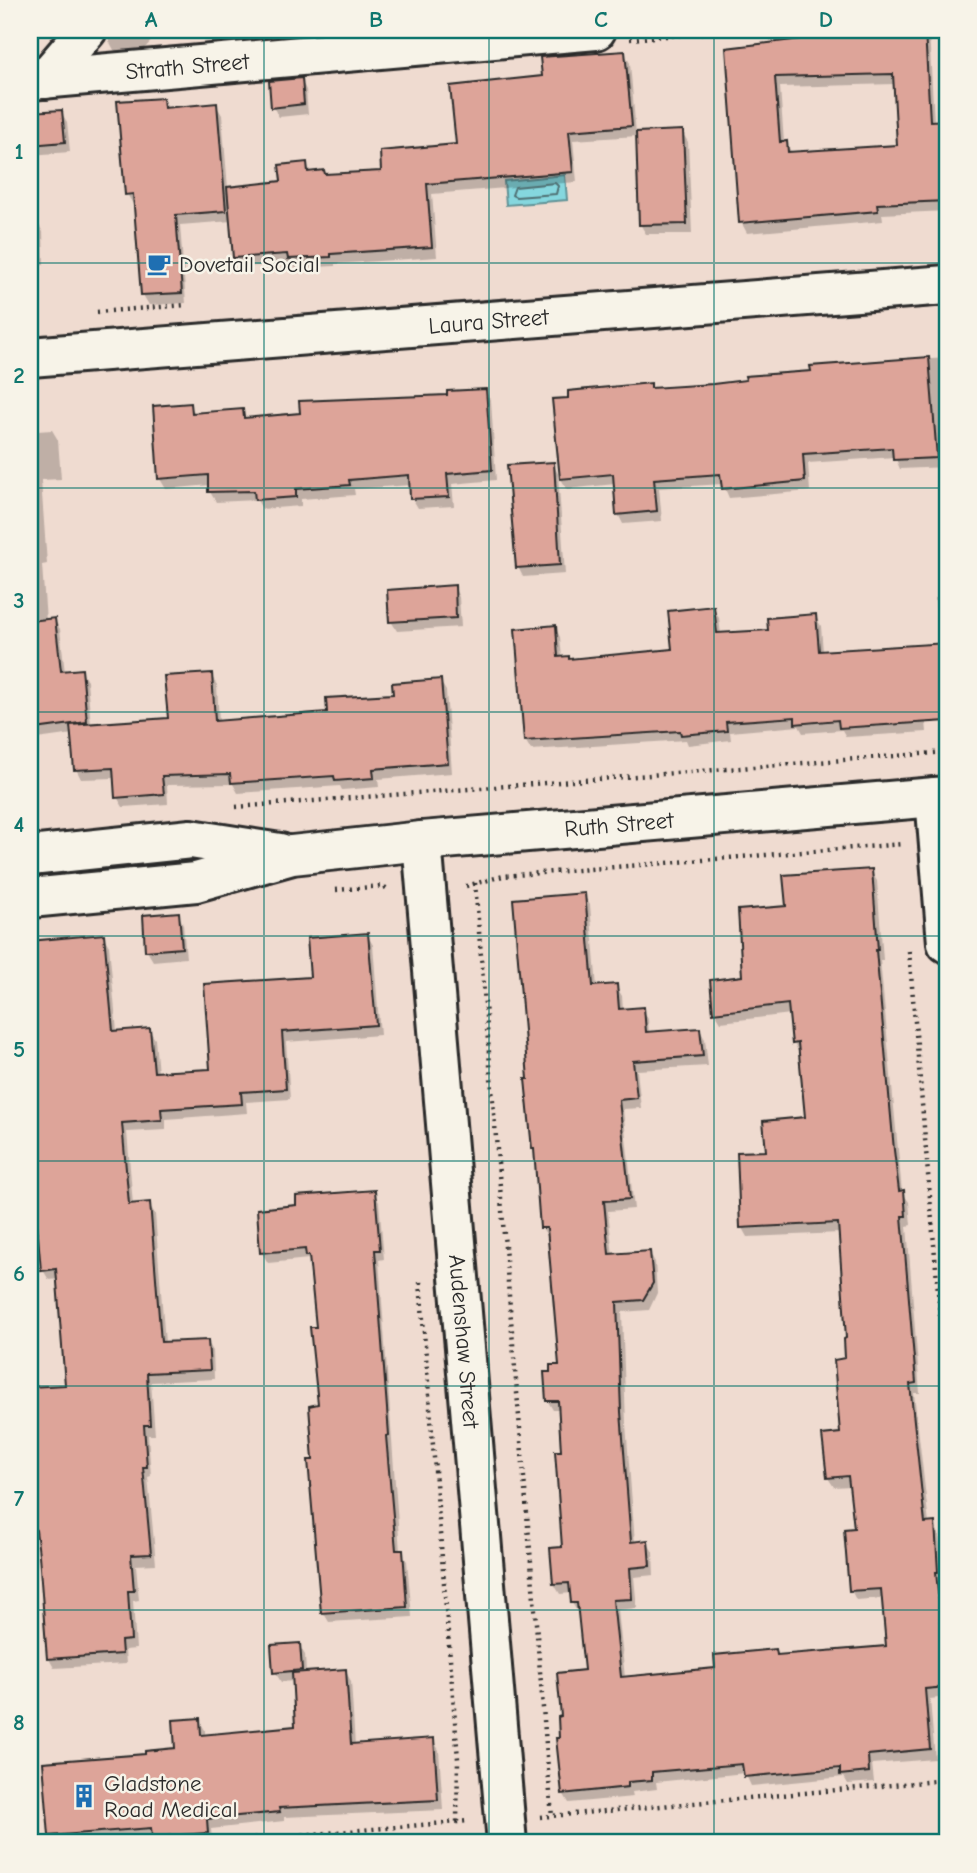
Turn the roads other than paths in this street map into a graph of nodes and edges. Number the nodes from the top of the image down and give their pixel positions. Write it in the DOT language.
graph roads {
  1 [pos="87,30"];
  2 [pos="596,30"];
  3 [pos="294,44"];
  4 [pos="37,80"];
  5 [pos="947,285"];
  6 [pos="30,357"];
  7 [pos="941,796"];
  8 [pos="422,841"];
  9 [pos="292,855"];
  10 [pos="30,856"];
  11 [pos="30,898"];
  12 [pos="947,943"];
  13 [pos="507,1843"];
  1 -- 4 [label="street"];
  2 -- 3 [label="street, Strath Street"];
  3 -- 4 [label="street, Strath Street"];
  5 -- 6 [label="street, Laura Street"];
  7 -- 8 [label="street, Ruth Street"];
  7 -- 12 [label="street"];
  8 -- 9 [label="street, Ruth Street"];
  8 -- 13 [label="street, Audenshaw Street"];
  9 -- 10 [label="street, Ruth Street"];
  9 -- 11 [label="street, Ruth Street"];
}
